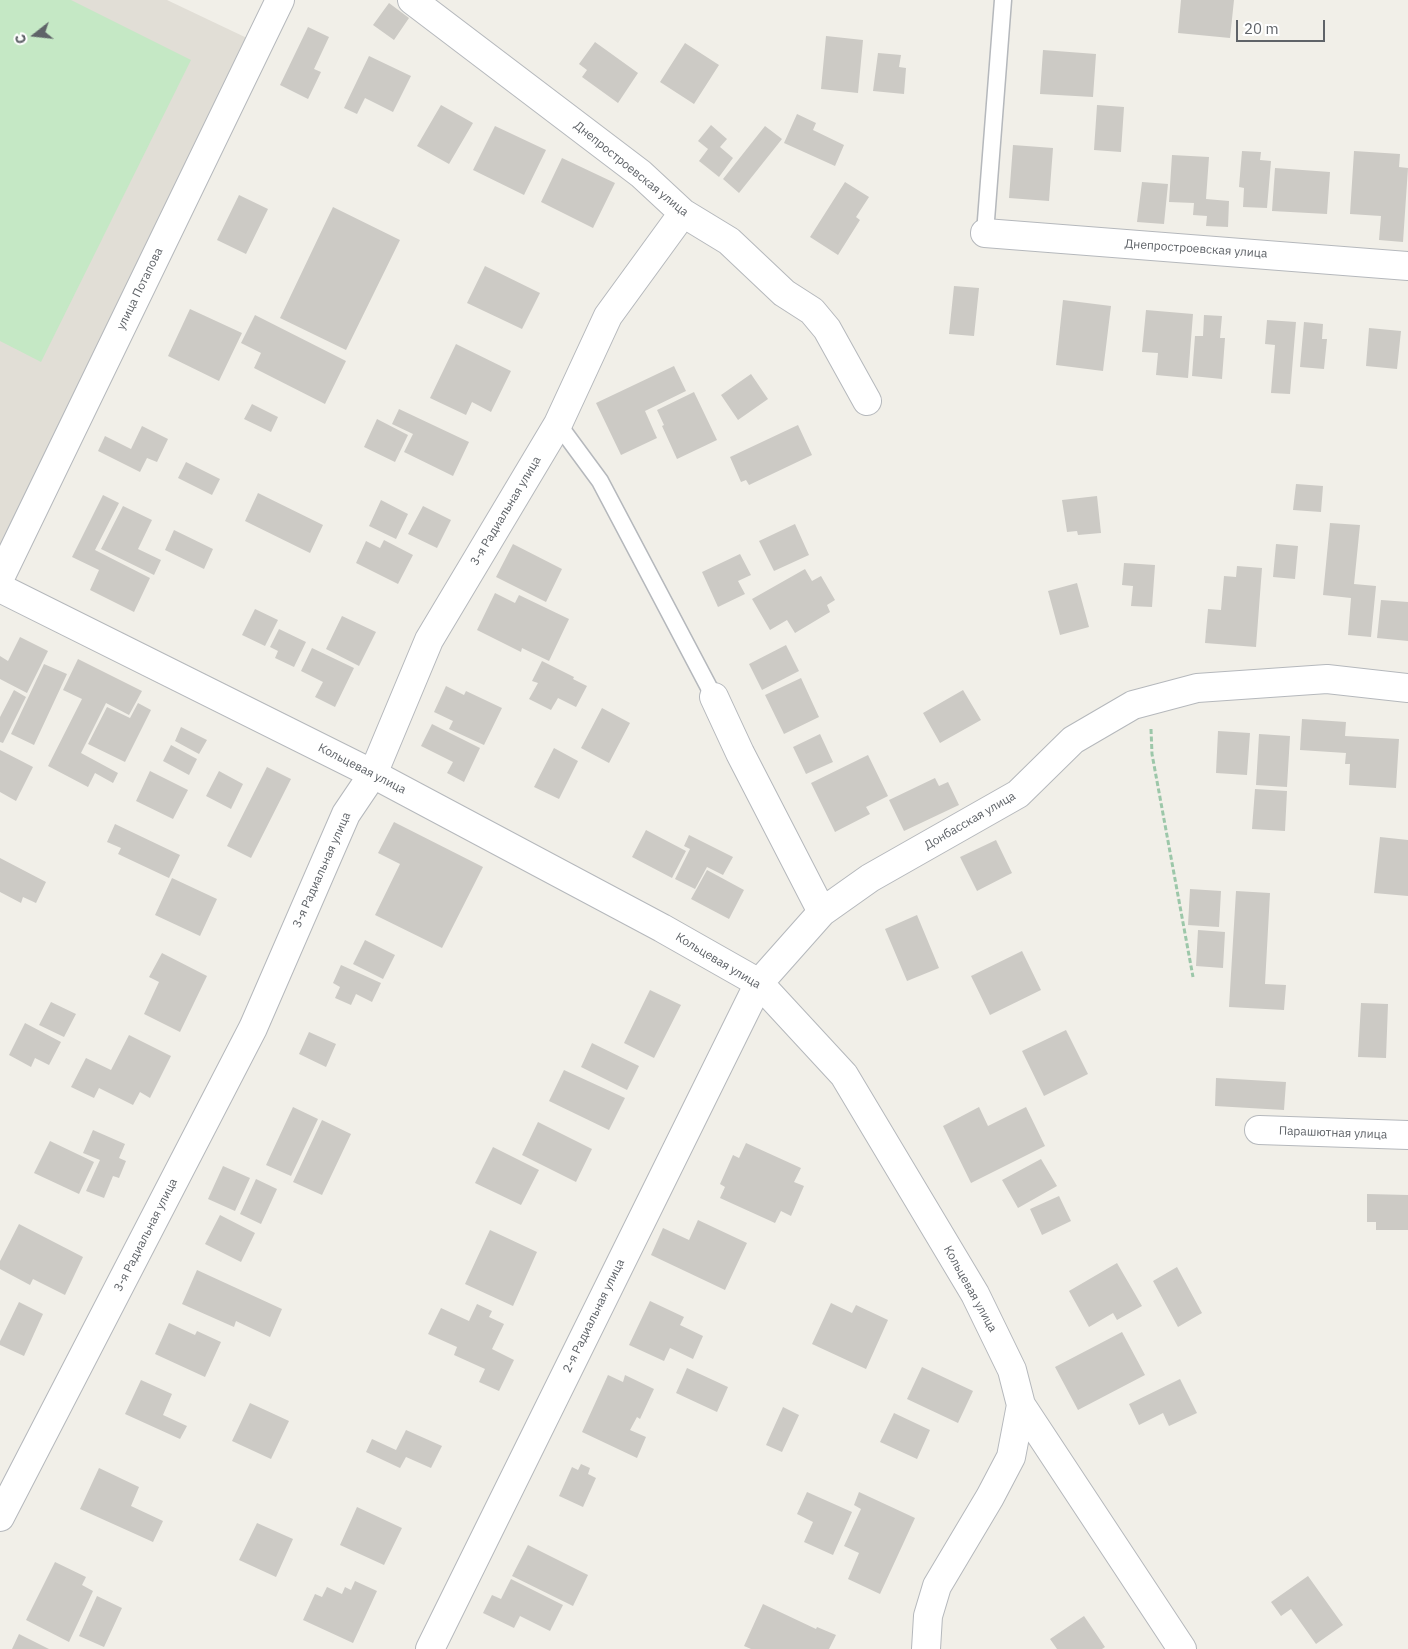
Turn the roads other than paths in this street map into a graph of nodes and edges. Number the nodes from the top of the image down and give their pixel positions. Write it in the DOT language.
graph roads {
  1 [pos="280,0"];
  2 [pos="412,0"];
  3 [pos="1003,0"];
  4 [pos="683,213"];
  5 [pos="985,233"];
  6 [pos="1408,266"];
  7 [pos="867,401"];
  8 [pos="558,424"];
  9 [pos="0,578"];
  10 [pos="0,588"];
  11 [pos="1408,688"];
  12 [pos="714,697"];
  13 [pos="373,774"];
  14 [pos="822,912"];
  15 [pos="759,983"];
  16 [pos="1259,1130"];
  17 [pos="1408,1136"];
  18 [pos="1021,1404"];
  19 [pos="0,1517"];
  20 [pos="430,1649"];
  21 [pos="926,1649"];
  22 [pos="1182,1649"];
  1 -- 9 [label="street, улица Потапова"];
  2 -- 4 [label="street, Днепростроевская улица"];
  3 -- 5 [label="lane"];
  4 -- 7 [label="street, Днепростроевская улица"];
  4 -- 8 [label="street, 3-я Радиальная улица"];
  5 -- 6 [label="street, Днепростроевская улица"];
  8 -- 12 [label="lane"];
  8 -- 13 [label="street, 3-я Радиальная улица"];
  10 -- 13 [label="street, Кольцевая улица"];
  11 -- 14 [label="street, Донбасская улица"];
  12 -- 14 [label="street"];
  13 -- 15 [label="street, Кольцевая улица"];
  13 -- 19 [label="street, 3-я Радиальная улица"];
  14 -- 15 [label="street, Донбасская улица"];
  15 -- 18 [label="street, Кольцевая улица"];
  15 -- 20 [label="street, 2-я Радиальная улица"];
  16 -- 17 [label="street, Парашютная улица"];
  18 -- 21 [label="street"];
  18 -- 22 [label="street, Кольцевая улица"];
}
